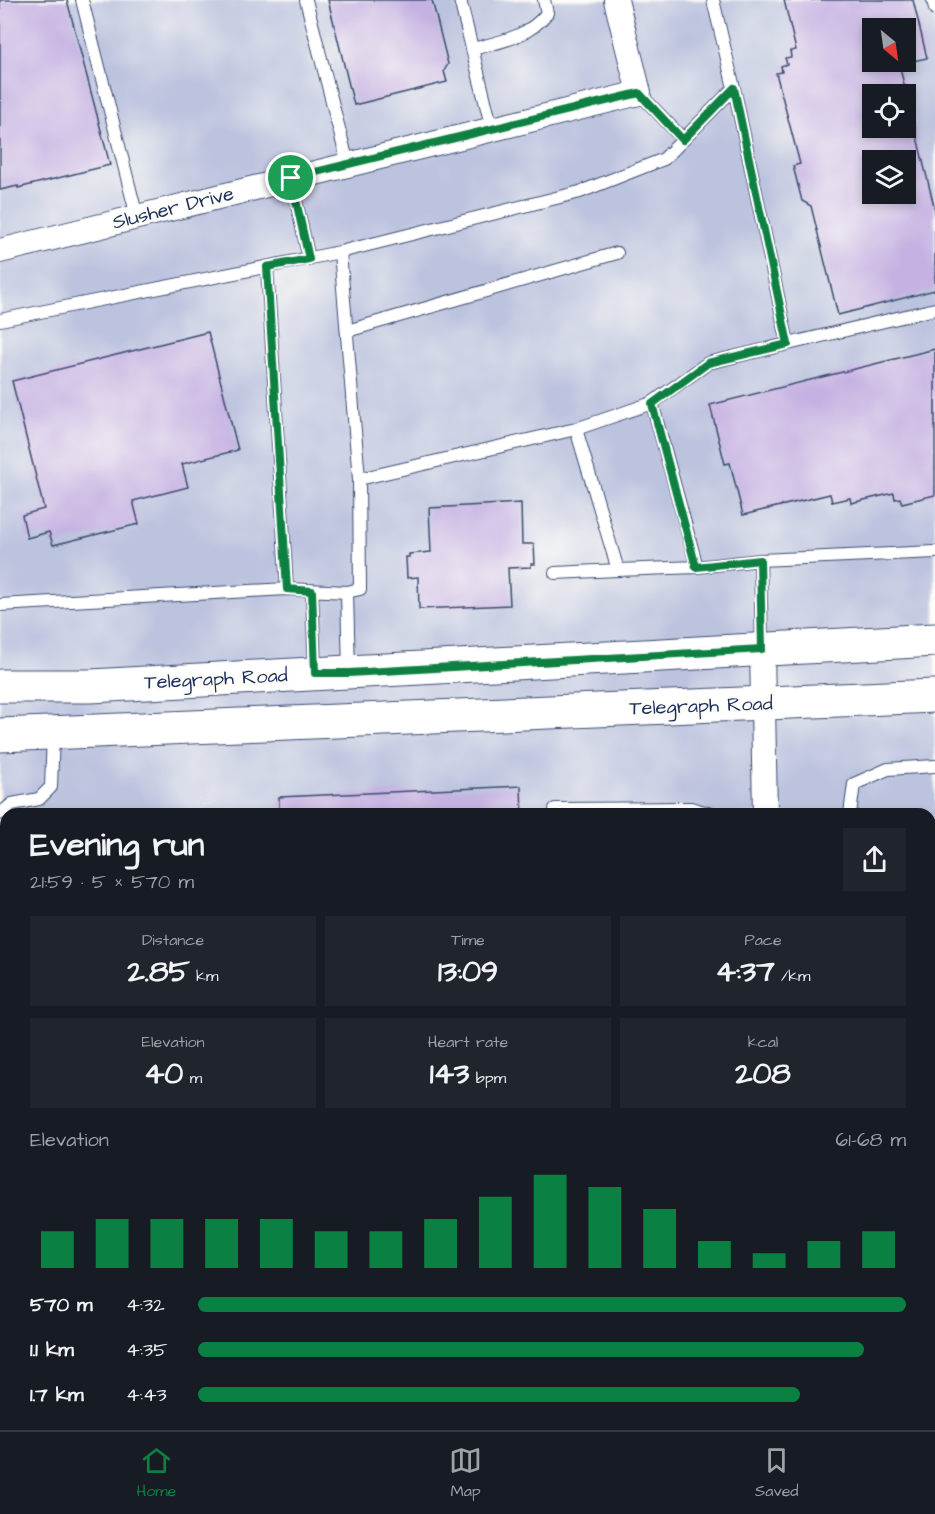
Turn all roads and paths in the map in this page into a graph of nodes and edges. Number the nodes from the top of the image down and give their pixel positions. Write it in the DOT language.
graph roads {
  1 [pos="82,0"];
  2 [pos="306,0"];
  3 [pos="460,0"];
  4 [pos="544,0"];
  5 [pos="616,0"];
  6 [pos="713,0"];
  7 [pos="933,0"];
  8 [pos="935,9"];
  9 [pos="472,49"];
  10 [pos="734,88"];
  11 [pos="639,93"];
  12 [pos="492,129"];
  13 [pos="683,140"];
  14 [pos="348,164"];
  15 [pos="291,178"];
  16 [pos="137,217"];
  17 [pos="0,250"];
  18 [pos="340,252"];
  19 [pos="616,254"];
  20 [pos="309,259"];
  21 [pos="267,267"];
  22 [pos="935,309"];
  23 [pos="0,320"];
  24 [pos="346,331"];
  25 [pos="788,344"];
  26 [pos="652,404"];
  27 [pos="576,429"];
  28 [pos="359,479"];
  29 [pos="935,552"];
  30 [pos="760,560"];
  31 [pos="696,567"];
  32 [pos="618,570"];
  33 [pos="555,573"];
  34 [pos="287,589"];
  35 [pos="312,591"];
  36 [pos="347,592"];
  37 [pos="0,605"];
  38 [pos="935,640"];
  39 [pos="762,649"];
  40 [pos="315,673"];
  41 [pos="349,673"];
  42 [pos="0,686"];
  43 [pos="935,696"];
  44 [pos="763,703"];
  45 [pos="53,733"];
  46 [pos="0,735"];
  47 [pos="935,766"];
  48 [pos="7,808"];
  49 [pos="623,808"];
  50 [pos="694,808"];
  51 [pos="765,808"];
  52 [pos="851,808"];
  1 -- 16 [label="lane"];
  2 -- 14 [label="lane"];
  3 -- 9 [label="lane"];
  4 -- 9 [label="lane"];
  5 -- 11 [label="street"];
  6 -- 10 [label="lane"];
  7 -- 8 [label="lane"];
  9 -- 12 [label="lane"];
  10 -- 13 [label="lane"];
  10 -- 25 [label="lane"];
  11 -- 12 [label="street, Slusher Drive"];
  11 -- 13 [label="lane"];
  12 -- 14 [label="street, Slusher Drive"];
  13 -- 18 [label="lane"];
  14 -- 15 [label="street, Slusher Drive"];
  15 -- 16 [label="street, Slusher Drive"];
  15 -- 20 [label="lane"];
  16 -- 17 [label="street, Slusher Drive"];
  18 -- 20 [label="lane"];
  18 -- 24 [label="lane"];
  19 -- 24 [label="lane"];
  20 -- 21 [label="lane"];
  21 -- 23 [label="lane"];
  21 -- 34 [label="lane"];
  22 -- 25 [label="lane"];
  24 -- 28 [label="lane"];
  25 -- 26 [label="lane"];
  26 -- 27 [label="lane"];
  26 -- 31 [label="lane"];
  27 -- 28 [label="lane"];
  27 -- 32 [label="lane"];
  28 -- 36 [label="lane"];
  29 -- 30 [label="lane"];
  30 -- 31 [label="lane"];
  30 -- 39 [label="lane"];
  31 -- 32 [label="lane"];
  32 -- 33 [label="lane"];
  34 -- 35 [label="lane"];
  34 -- 37 [label="lane"];
  35 -- 36 [label="lane"];
  35 -- 40 [label="lane"];
  36 -- 41 [label="lane"];
  38 -- 39 [label="main road, Telegraph Road"];
  39 -- 41 [label="main road, Telegraph Road"];
  39 -- 44 [label="street"];
  40 -- 41 [label="main road, Telegraph Road"];
  40 -- 42 [label="main road, Telegraph Road"];
  43 -- 44 [label="main road, Telegraph Road"];
  44 -- 45 [label="main road, Telegraph Road"];
  44 -- 51 [label="street"];
  45 -- 46 [label="main road, Telegraph Road"];
  45 -- 48 [label="lane"];
  47 -- 52 [label="lane"];
  49 -- 50 [label="lane"];
}
